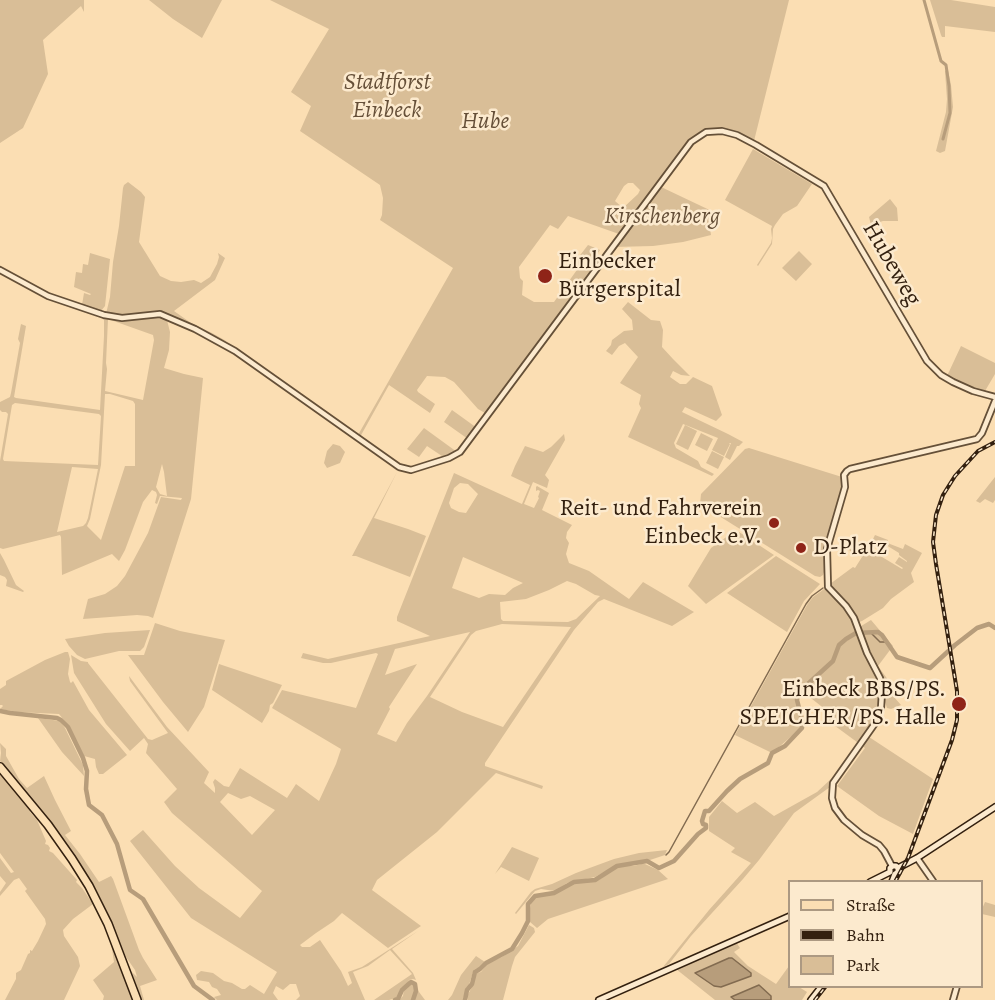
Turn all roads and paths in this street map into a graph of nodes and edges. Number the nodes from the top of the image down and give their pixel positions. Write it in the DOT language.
graph roads {
  1 [pos="0,270"];
  2 [pos="995,399"];
  3 [pos="0,767"];
  4 [pos="995,807"];
  5 [pos="917,858"];
  6 [pos="894,870"];
  7 [pos="874,880"];
  8 [pos="892,880"];
  9 [pos="931,880"];
  10 [pos="788,916"];
  11 [pos="821,988"];
  12 [pos="137,1000"];
  13 [pos="599,1000"];
  14 [pos="812,1000"];
  1 -- 2 [label="street, Hubeweg"];
  2 -- 6 [label="street"];
  3 -- 12 [label="main road"];
  4 -- 5 [label="main road"];
  5 -- 6 [label="main road"];
  5 -- 9 [label="street"];
  6 -- 7 [label="main road"];
  6 -- 8 [label="main road"];
  10 -- 13 [label="main road"];
  11 -- 14 [label="main road"];
}
